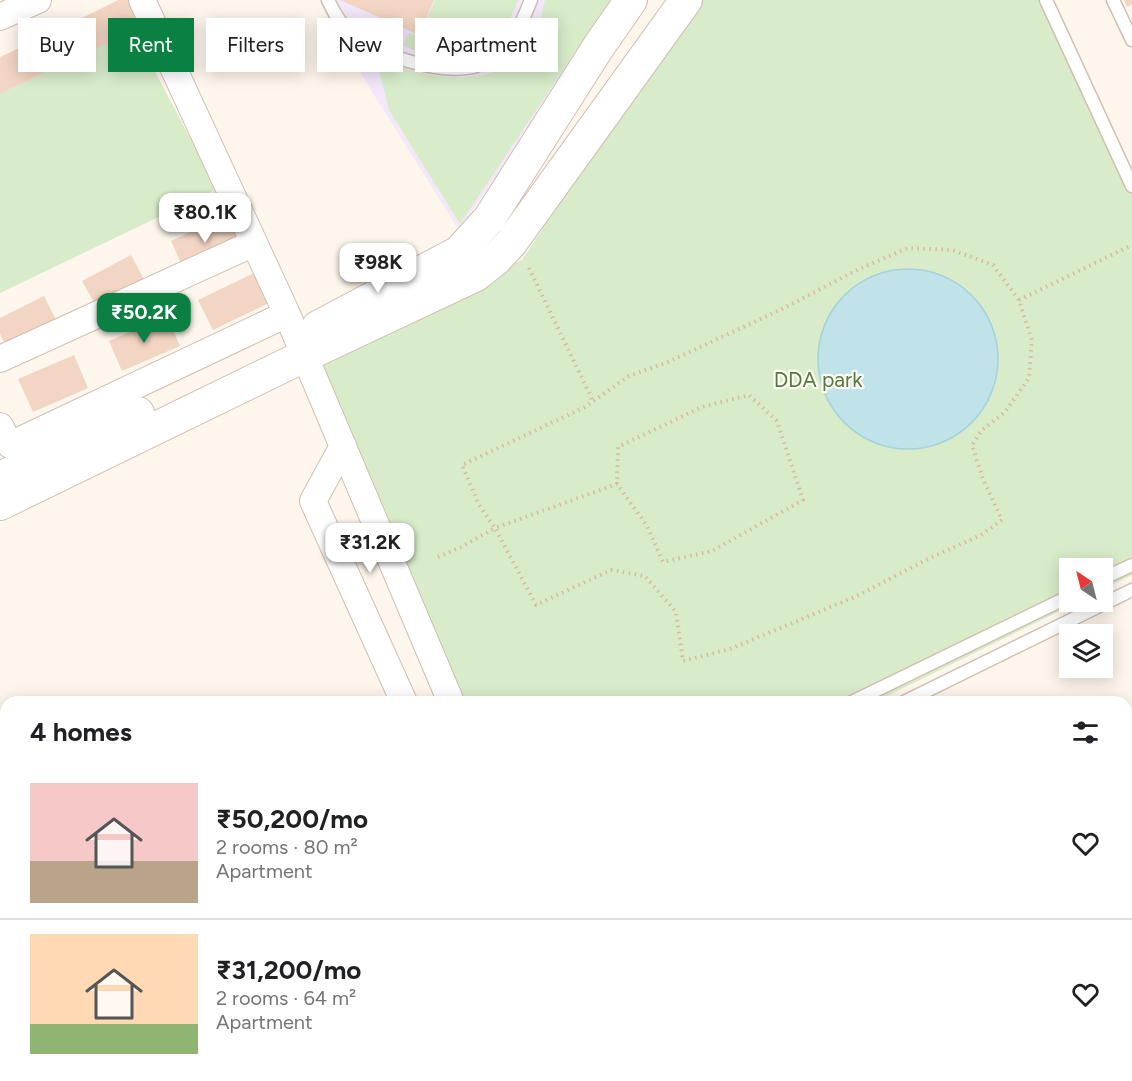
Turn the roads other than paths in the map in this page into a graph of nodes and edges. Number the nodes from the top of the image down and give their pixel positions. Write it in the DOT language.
graph roads {
  1 [pos="38,0"];
  2 [pos="142,0"];
  3 [pos="328,0"];
  4 [pos="531,0"];
  5 [pos="631,0"];
  6 [pos="686,0"];
  7 [pos="1046,0"];
  8 [pos="1113,0"];
  9 [pos="0,17"];
  10 [pos="1132,40"];
  11 [pos="1132,186"];
  12 [pos="254,243"];
  13 [pos="296,336"];
  14 [pos="0,359"];
  15 [pos="3,440"];
  16 [pos="344,446"];
  17 [pos="0,478"];
  18 [pos="0,504"];
  19 [pos="1132,565"];
  20 [pos="1113,574"];
  21 [pos="1132,590"];
  22 [pos="1059,601"];
  23 [pos="401,696"];
  24 [pos="448,696"];
  25 [pos="864,696"];
  26 [pos="916,696"];
  1 -- 9 [label="street"];
  2 -- 12 [label="street"];
  3 -- 4 [label="lane"];
  5 -- 13 [label="street"];
  6 -- 13 [label="street"];
  7 -- 11 [label="lane"];
  8 -- 10 [label="lane"];
  12 -- 13 [label="street"];
  12 -- 14 [label="street"];
  13 -- 15 [label="street"];
  13 -- 16 [label="street"];
  13 -- 17 [label="street"];
  13 -- 18 [label="street"];
  16 -- 23 [label="street"];
  16 -- 24 [label="street"];
  19 -- 20 [label="lane"];
  21 -- 26 [label="lane"];
  22 -- 25 [label="lane"];
}
